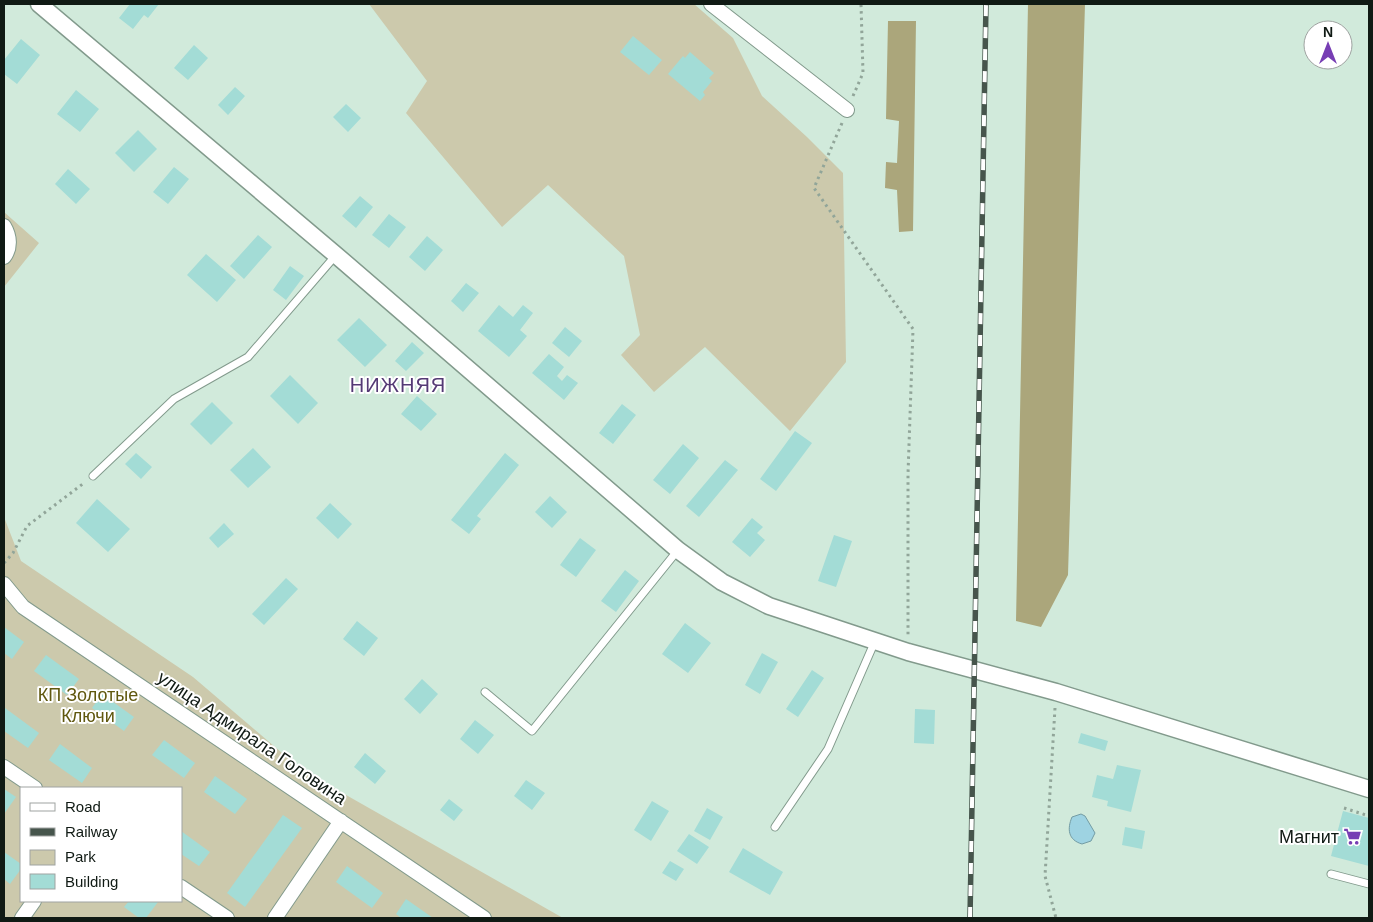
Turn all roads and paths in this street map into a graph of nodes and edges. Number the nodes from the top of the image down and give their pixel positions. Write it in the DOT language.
graph roads {
  1 [pos="39,4"];
  2 [pos="711,4"];
  3 [pos="862,4"];
  4 [pos="847,110"];
  5 [pos="4,226"];
  6 [pos="336,255"];
  7 [pos="4,257"];
  8 [pos="93,476"];
  9 [pos="678,550"];
  10 [pos="4,563"];
  11 [pos="4,584"];
  12 [pos="907,620"];
  13 [pos="875,641"];
  14 [pos="485,692"];
  15 [pos="1056,692"];
  16 [pos="4,767"];
  17 [pos="34,787"];
  18 [pos="1369,789"];
  19 [pos="1344,808"];
  20 [pos="1369,816"];
  21 [pos="341,821"];
  22 [pos="775,828"];
  23 [pos="1331,874"];
  24 [pos="1369,884"];
  25 [pos="182,889"];
  26 [pos="33,902"];
  27 [pos="478,917"];
  28 [pos="22,918"];
  29 [pos="227,918"];
  30 [pos="275,918"];
  31 [pos="1056,918"];
  1 -- 6 [label="street"];
  2 -- 4 [label="street"];
  3 -- 4 [label="path"];
  4 -- 12 [label="path"];
  5 -- 7 [label="street"];
  6 -- 8 [label="lane"];
  6 -- 9 [label="street"];
  8 -- 10 [label="path"];
  9 -- 13 [label="street"];
  9 -- 14 [label="lane"];
  11 -- 21 [label="street, улица Адмирала Головина"];
  13 -- 15 [label="street"];
  13 -- 22 [label="lane"];
  15 -- 18 [label="street"];
  15 -- 31 [label="path"];
  16 -- 17 [label="street"];
  19 -- 20 [label="path"];
  21 -- 27 [label="street, улица Адмирала Головина"];
  21 -- 30 [label="street"];
  23 -- 24 [label="lane"];
  25 -- 29 [label="street"];
  26 -- 28 [label="street"];
}
